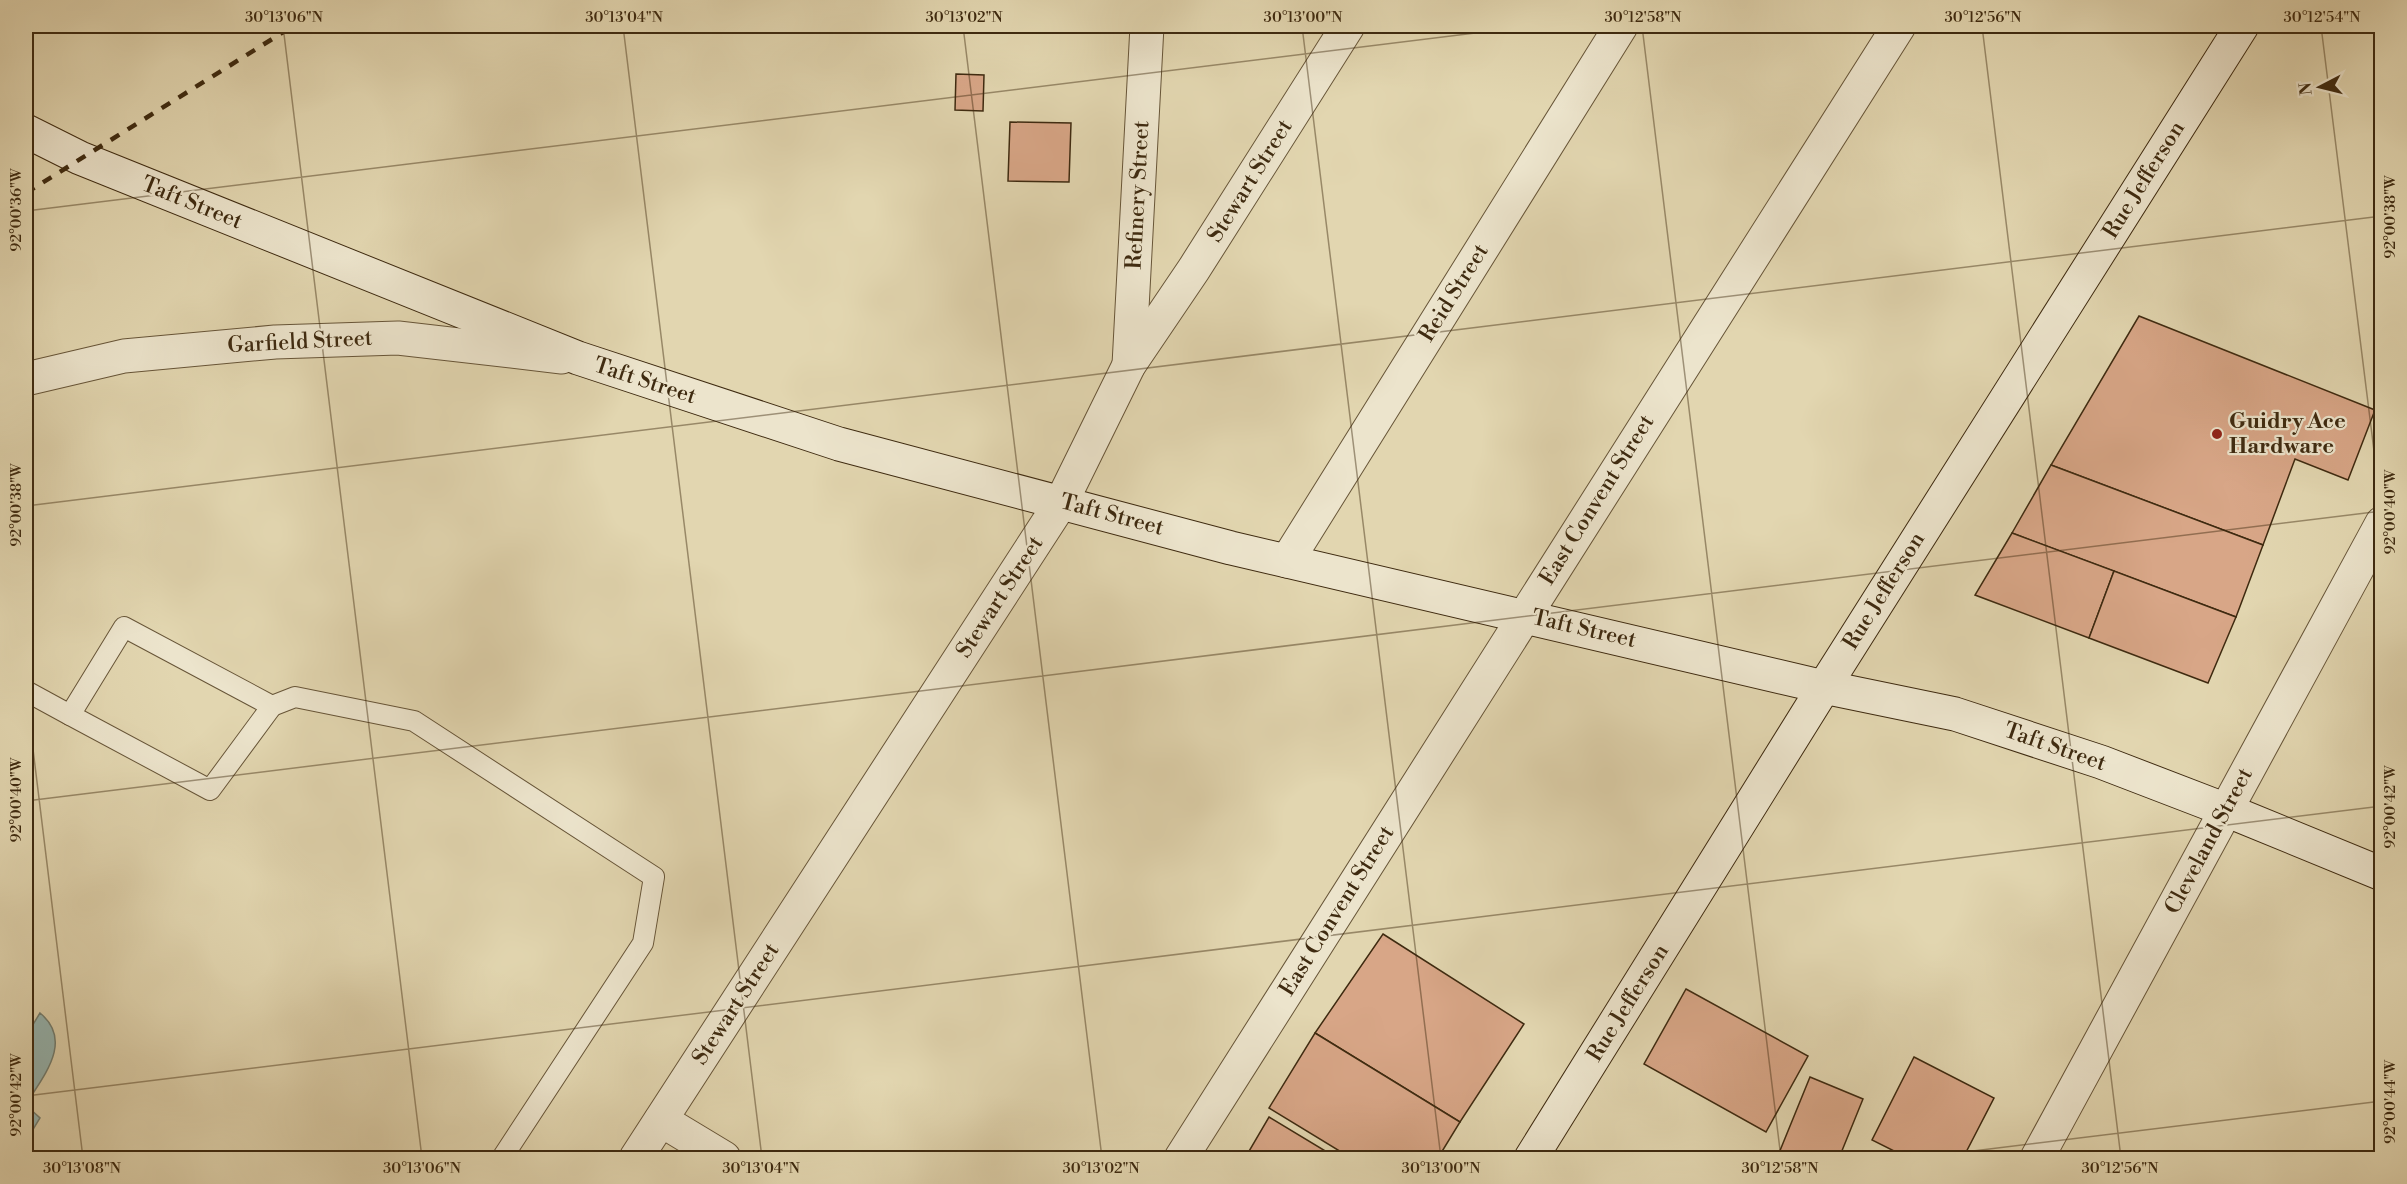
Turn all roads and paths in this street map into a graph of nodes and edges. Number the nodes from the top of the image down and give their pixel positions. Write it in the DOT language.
graph roads {
  1 [pos="1148,26"];
  2 [pos="1348,26"];
  3 [pos="1621,26"];
  4 [pos="1899,26"];
  5 [pos="2242,26"];
  6 [pos="26,131"];
  7 [pos="578,358"];
  8 [pos="1129,364"];
  9 [pos="26,380"];
  10 [pos="1062,501"];
  11 [pos="2382,523"];
  12 [pos="1287,561"];
  13 [pos="1524,615"];
  14 [pos="1824,687"];
  15 [pos="26,691"];
  16 [pos="272,706"];
  17 [pos="70,715"];
  18 [pos="2226,810"];
  19 [pos="2382,874"];
  20 [pos="661,1120"];
  21 [pos="502,1158"];
  22 [pos="636,1158"];
  23 [pos="724,1158"];
  24 [pos="1180,1158"];
  25 [pos="1531,1158"];
  26 [pos="2037,1158"];
  1 -- 8 [label="street, Refinery Street"];
  2 -- 8 [label="street, Stewart Street"];
  3 -- 12 [label="street, Reid Street"];
  4 -- 13 [label="street, East Convent Street"];
  5 -- 14 [label="street, Rue Jefferson"];
  6 -- 7 [label="street, Taft Street"];
  7 -- 9 [label="street, Garfield Street"];
  7 -- 10 [label="street, Taft Street"];
  8 -- 10 [label="street, Stewart Street"];
  10 -- 12 [label="street, Taft Street"];
  10 -- 20 [label="street, Stewart Street"];
  11 -- 18 [label="street, Cleveland Street"];
  12 -- 13 [label="street, Taft Street"];
  13 -- 14 [label="street, Taft Street"];
  13 -- 24 [label="street, East Convent Street"];
  14 -- 18 [label="street, Taft Street"];
  14 -- 25 [label="street, Rue Jefferson"];
  15 -- 17 [label="lane"];
  16 -- 17 [label="lane"];
  16 -- 17 [label="lane"];
  16 -- 21 [label="lane"];
  18 -- 19 [label="street, Taft Street"];
  18 -- 26 [label="street, Cleveland Street"];
  20 -- 22 [label="street, Stewart Street"];
  20 -- 23 [label="street"];
}
